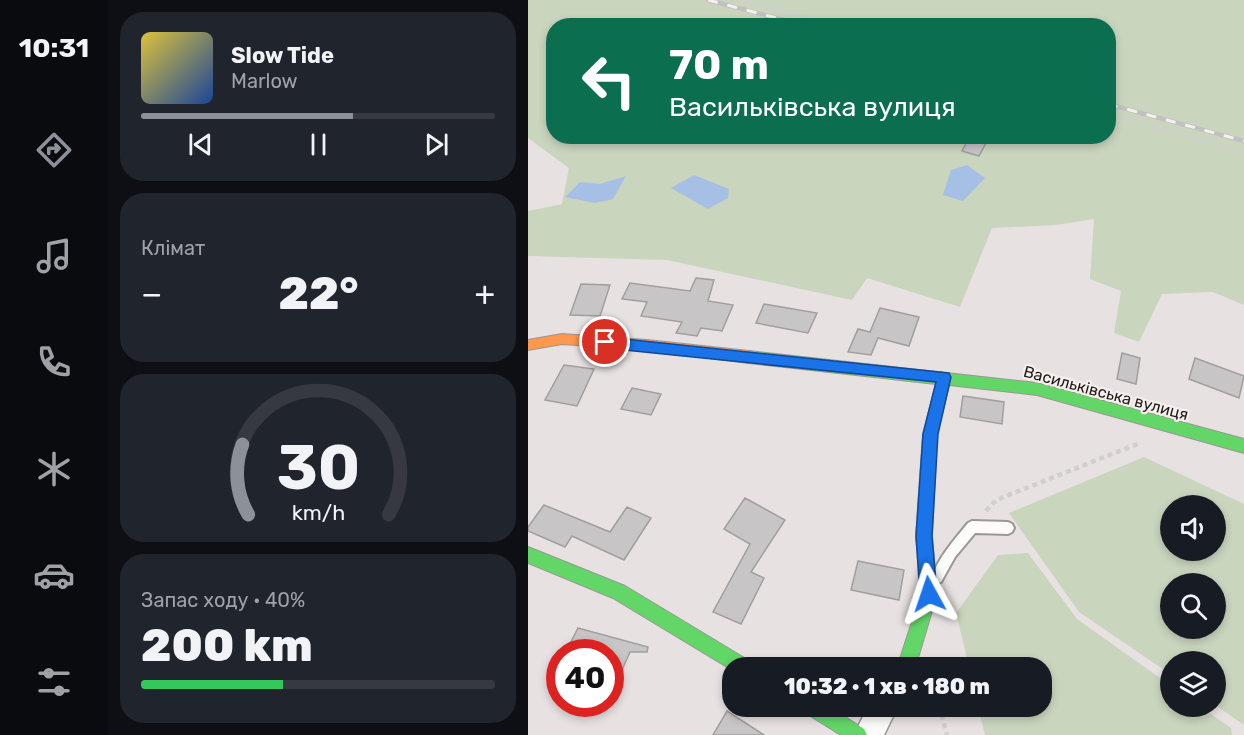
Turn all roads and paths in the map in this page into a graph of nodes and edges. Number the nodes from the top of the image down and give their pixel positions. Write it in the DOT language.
graph roads {
  1 [pos="741,0"];
  2 [pos="807,18"];
  3 [pos="1116,116"];
  4 [pos="1244,152"];
  5 [pos="528,345"];
  6 [pos="944,377"];
  7 [pos="1176,429"];
  8 [pos="1244,446"];
  9 [pos="972,527"];
  10 [pos="1008,528"];
  11 [pos="528,555"];
  12 [pos="929,594"];
  13 [pos="728,657"];
  14 [pos="909,657"];
  15 [pos="828,717"];
  16 [pos="878,717"];
  17 [pos="942,717"];
  18 [pos="858,735"];
  19 [pos="868,735"];
  20 [pos="947,735"];
  1 -- 2 [label="path"];
  3 -- 4 [label="path"];
  5 -- 6 [label="street, Васильківська вулиця"];
  6 -- 7 [label="street, Васильківська вулиця"];
  6 -- 12 [label="street"];
  7 -- 8 [label="street, Васильківська вулиця"];
  7 -- 9 [label="path"];
  9 -- 10 [label="lane"];
  9 -- 12 [label="lane"];
  11 -- 13 [label="street"];
  12 -- 14 [label="street"];
  15 -- 18 [label="street"];
  16 -- 19 [label="street"];
  17 -- 20 [label="path"];
}
